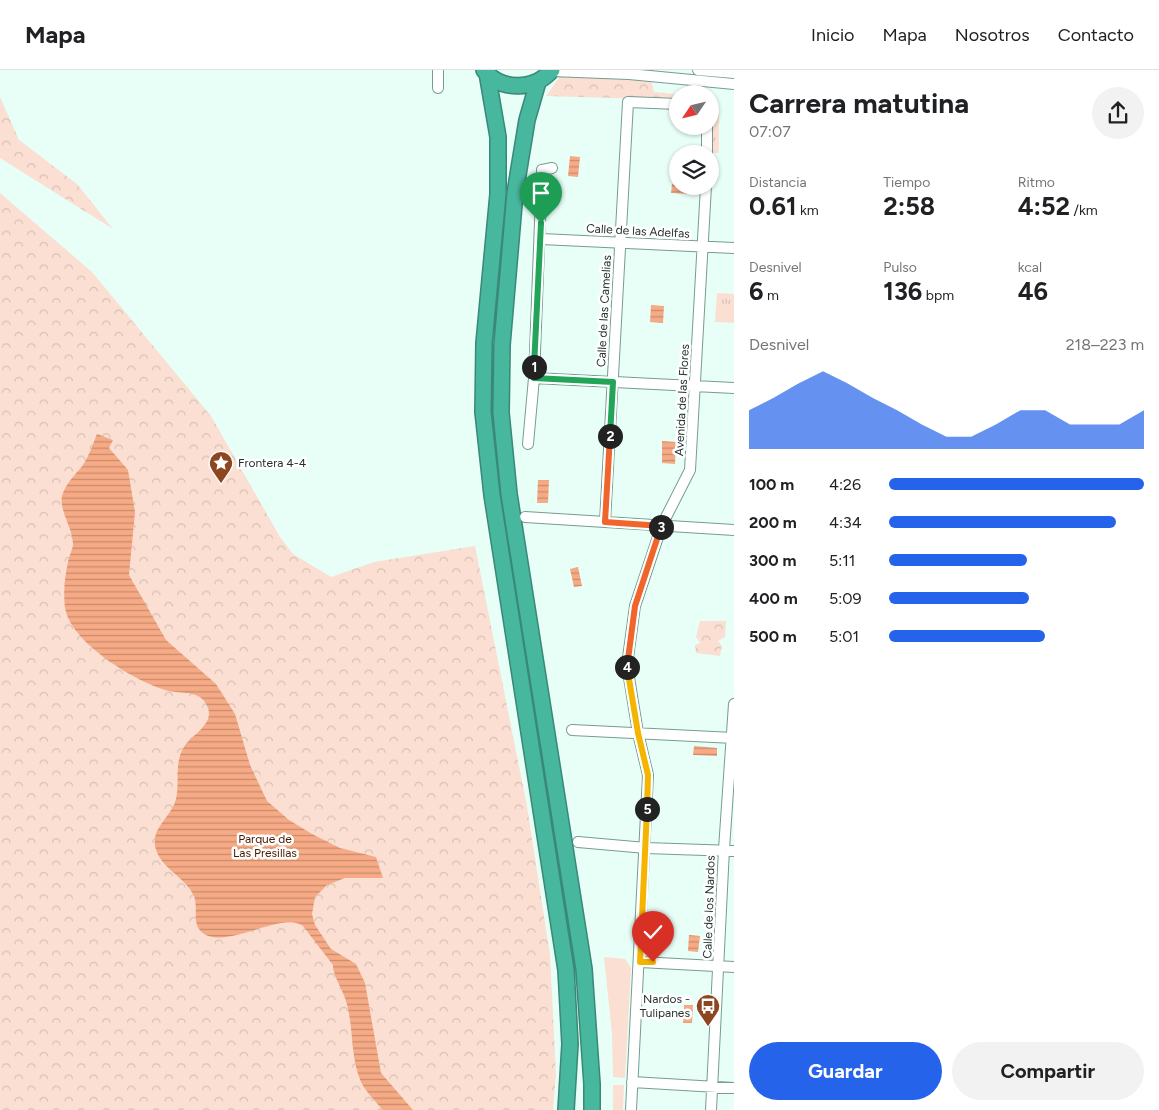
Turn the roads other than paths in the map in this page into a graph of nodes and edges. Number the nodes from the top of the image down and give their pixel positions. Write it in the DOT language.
graph roads {
  1 [pos="438,70"];
  2 [pos="698,70"];
  3 [pos="552,71"];
  4 [pos="486,72"];
  5 [pos="734,73"];
  6 [pos="538,82"];
  7 [pos="707,82"];
  8 [pos="734,84"];
  9 [pos="707,85"];
  10 [pos="438,88"];
  11 [pos="669,104"];
  12 [pos="552,168"];
  13 [pos="706,195"];
  14 [pos="541,239"];
  15 [pos="620,242"];
  16 [pos="703,247"];
  17 [pos="734,248"];
  18 [pos="534,378"];
  19 [pos="613,382"];
  20 [pos="695,386"];
  21 [pos="734,388"];
  22 [pos="528,444"];
  23 [pos="525,517"];
  24 [pos="605,522"];
  25 [pos="662,526"];
  26 [pos="734,530"];
  27 [pos="734,704"];
  28 [pos="572,730"];
  29 [pos="638,733"];
  30 [pos="733,738"];
  31 [pos="578,842"];
  32 [pos="646,848"];
  33 [pos="729,851"];
  34 [pos="640,962"];
  35 [pos="719,966"];
  36 [pos="734,967"];
  37 [pos="632,1082"];
  38 [pos="712,1086"];
  39 [pos="734,1088"];
  40 [pos="566,1110"];
  41 [pos="592,1110"];
  42 [pos="631,1110"];
  43 [pos="711,1110"];
  1 -- 10 [label="street"];
  2 -- 5 [label="street"];
  3 -- 6 [label="highway"];
  3 -- 7 [label="street"];
  4 -- 6 [label="highway"];
  4 -- 40 [label="highway"];
  6 -- 41 [label="highway"];
  7 -- 8 [label="street"];
  7 -- 9 [label="street"];
  11 -- 15 [label="street, Calle de las Camelias"];
  12 -- 14 [label="street"];
  13 -- 16 [label="street, Avenida de las Flores"];
  14 -- 15 [label="street, Calle de las Adelfas"];
  14 -- 18 [label="street"];
  15 -- 16 [label="street, Calle de las Adelfas"];
  15 -- 19 [label="street, Calle de las Camelias"];
  16 -- 17 [label="street, Calle de las Adelfas"];
  16 -- 20 [label="street, Avenida de las Flores"];
  18 -- 19 [label="street"];
  18 -- 22 [label="street"];
  19 -- 20 [label="street"];
  19 -- 24 [label="street, Calle de las Camelias"];
  20 -- 21 [label="street"];
  20 -- 25 [label="street, Avenida de las Flores"];
  23 -- 24 [label="street"];
  24 -- 25 [label="street"];
  25 -- 26 [label="street"];
  25 -- 29 [label="street, Avenida de las Flores"];
  27 -- 30 [label="street, Calle de los Nardos"];
  28 -- 29 [label="street"];
  29 -- 30 [label="street"];
  29 -- 32 [label="street, Avenida de las Flores"];
  30 -- 33 [label="street, Calle de los Nardos"];
  31 -- 32 [label="street"];
  32 -- 33 [label="street"];
  32 -- 34 [label="street, Avenida de las Flores"];
  33 -- 35 [label="street, Calle de los Nardos"];
  34 -- 35 [label="street"];
  34 -- 37 [label="street, Avenida de las Flores"];
  35 -- 36 [label="street"];
  35 -- 38 [label="street, Calle de los Nardos"];
  37 -- 38 [label="street"];
  37 -- 42 [label="street, Avenida de las Flores"];
  38 -- 39 [label="street"];
  38 -- 43 [label="street, Calle de los Nardos"];
}
